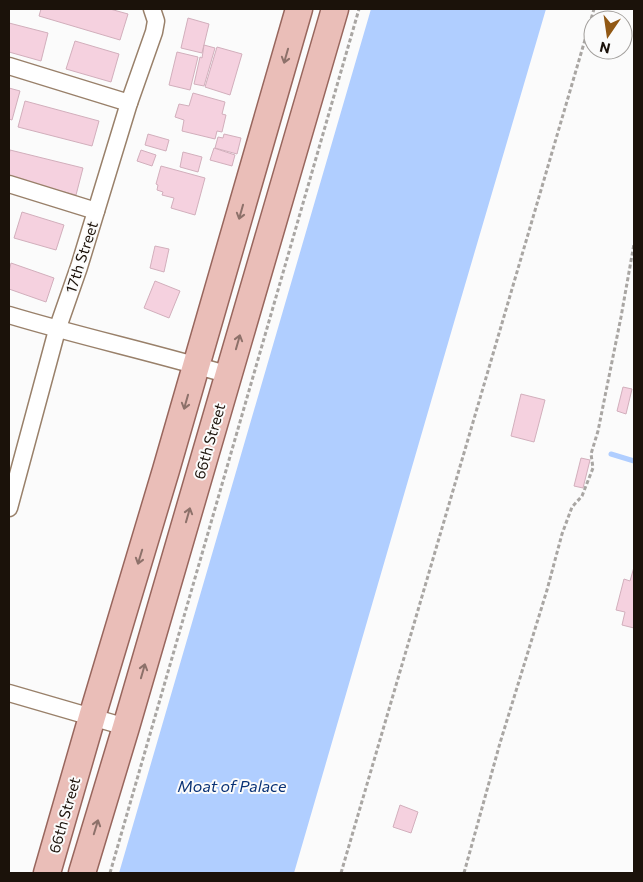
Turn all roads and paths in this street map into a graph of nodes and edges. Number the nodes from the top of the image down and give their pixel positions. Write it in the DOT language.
graph roads {
  1 [pos="152,9"];
  2 [pos="299,9"];
  3 [pos="336,9"];
  4 [pos="359,9"];
  5 [pos="594,9"];
  6 [pos="9,66"];
  7 [pos="129,103"];
  8 [pos="9,184"];
  9 [pos="96,211"];
  10 [pos="634,244"];
  11 [pos="9,315"];
  12 [pos="57,330"];
  13 [pos="196,365"];
  14 [pos="229,375"];
  15 [pos="9,508"];
  16 [pos="9,693"];
  17 [pos="92,717"];
  18 [pos="126,728"];
  19 [pos="47,873"];
  20 [pos="82,873"];
  21 [pos="110,873"];
  22 [pos="341,873"];
  23 [pos="464,873"];
  1 -- 7 [label="street, 17th Street"];
  2 -- 13 [label="main road, 66th Street, one-way"];
  14 -- 3 [label="main road, 66th Street, one-way"];
  4 -- 21 [label="path"];
  5 -- 22 [label="path"];
  6 -- 7 [label="street"];
  7 -- 9 [label="street, 17th Street"];
  8 -- 9 [label="street"];
  9 -- 12 [label="street, 17th Street"];
  10 -- 23 [label="path"];
  11 -- 12 [label="street"];
  12 -- 13 [label="street"];
  12 -- 15 [label="street, 17th Street"];
  13 -- 14 [label="street"];
  13 -- 17 [label="main road, 66th Street, one-way"];
  18 -- 14 [label="main road, 66th Street, one-way"];
  16 -- 17 [label="street"];
  17 -- 18 [label="street"];
  17 -- 19 [label="main road, 66th Street"];
  20 -- 18 [label="main road, 66th Street, one-way"];
}
